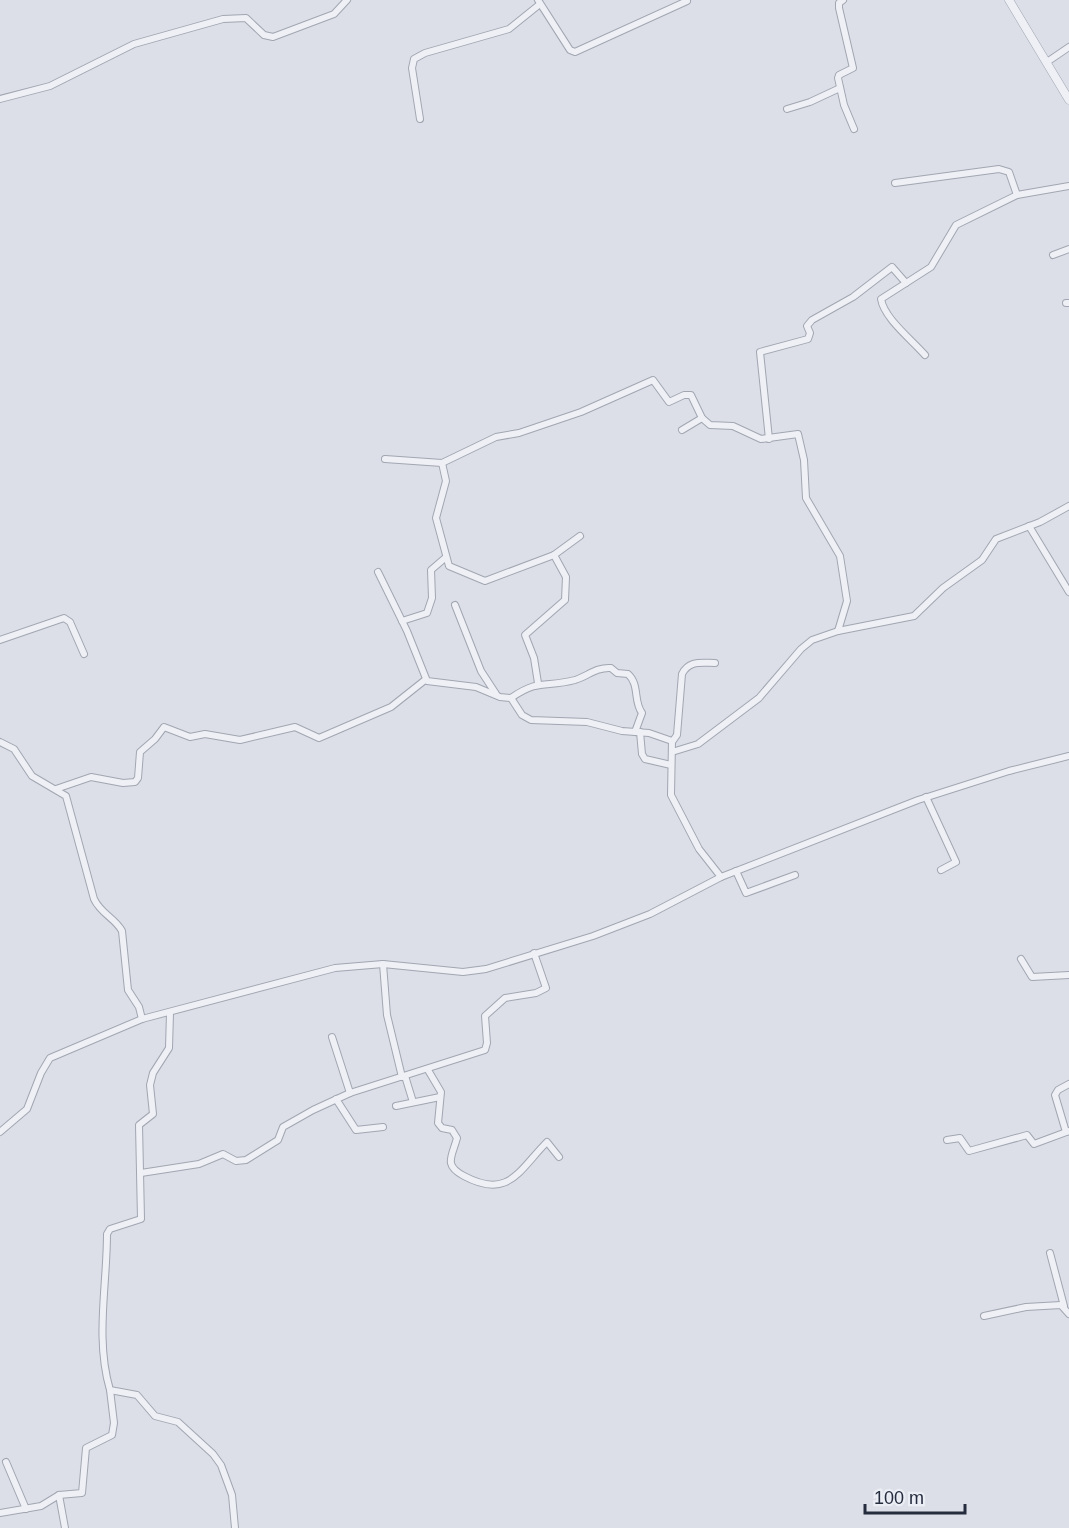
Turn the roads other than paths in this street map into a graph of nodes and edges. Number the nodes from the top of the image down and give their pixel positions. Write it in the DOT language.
graph roads {
  1 [pos="347,0"];
  2 [pos="843,0"];
  3 [pos="1009,0"];
  4 [pos="687,1"];
  5 [pos="539,2"];
  6 [pos="1069,47"];
  7 [pos="1047,62"];
  8 [pos="840,88"];
  9 [pos="0,99"];
  10 [pos="1069,100"];
  11 [pos="787,109"];
  12 [pos="420,119"];
  13 [pos="854,129"];
  14 [pos="895,183"];
  15 [pos="1069,186"];
  16 [pos="1017,195"];
  17 [pos="1069,249"];
  18 [pos="1053,255"];
  19 [pos="906,283"];
  20 [pos="925,355"];
  21 [pos="702,418"];
  22 [pos="682,430"];
  23 [pos="769,439"];
  24 [pos="385,459"];
  25 [pos="442,463"];
  26 [pos="1069,506"];
  27 [pos="1029,526"];
  28 [pos="579,536"];
  29 [pos="554,555"];
  30 [pos="446,558"];
  31 [pos="378,572"];
  32 [pos="1069,592"];
  33 [pos="455,605"];
  34 [pos="402,621"];
  35 [pos="838,631"];
  36 [pos="0,640"];
  37 [pos="84,654"];
  38 [pos="715,663"];
  39 [pos="425,680"];
  40 [pos="538,683"];
  41 [pos="497,696"];
  42 [pos="511,698"];
  43 [pos="638,732"];
  44 [pos="0,742"];
  45 [pos="672,742"];
  46 [pos="672,752"];
  47 [pos="1069,756"];
  48 [pos="671,765"];
  49 [pos="56,789"];
  50 [pos="926,797"];
  51 [pos="941,870"];
  52 [pos="736,871"];
  53 [pos="795,875"];
  54 [pos="721,877"];
  55 [pos="534,952"];
  56 [pos="1021,959"];
  57 [pos="383,964"];
  58 [pos="1069,975"];
  59 [pos="170,1013"];
  60 [pos="141,1019"];
  61 [pos="332,1037"];
  62 [pos="428,1070"];
  63 [pos="403,1076"];
  64 [pos="1069,1084"];
  65 [pos="350,1093"];
  66 [pos="440,1097"];
  67 [pos="336,1100"];
  68 [pos="413,1102"];
  69 [pos="396,1106"];
  70 [pos="383,1127"];
  71 [pos="0,1132"];
  72 [pos="1068,1132"];
  73 [pos="947,1140"];
  74 [pos="559,1157"];
  75 [pos="141,1173"];
  76 [pos="1050,1252"];
  77 [pos="1064,1306"];
  78 [pos="1069,1314"];
  79 [pos="984,1316"];
  80 [pos="110,1390"];
  81 [pos="6,1462"];
  82 [pos="59,1495"];
  83 [pos="26,1509"];
  84 [pos="0,1513"];
  85 [pos="65,1528"];
  86 [pos="235,1528"];
  1 -- 9 [label="street"];
  2 -- 8 [label="street"];
  3 -- 7 [label="street"];
  4 -- 5 [label="street"];
  5 -- 12 [label="street"];
  6 -- 7 [label="street"];
  7 -- 10 [label="street"];
  8 -- 11 [label="street"];
  8 -- 13 [label="street"];
  14 -- 16 [label="street"];
  15 -- 16 [label="street"];
  16 -- 19 [label="street"];
  17 -- 18 [label="street"];
  19 -- 20 [label="street"];
  19 -- 23 [label="street"];
  21 -- 22 [label="street"];
  21 -- 23 [label="street"];
  21 -- 25 [label="street"];
  23 -- 35 [label="street"];
  24 -- 25 [label="street"];
  25 -- 30 [label="street"];
  26 -- 27 [label="street"];
  27 -- 32 [label="street"];
  27 -- 35 [label="street"];
  28 -- 29 [label="street"];
  29 -- 30 [label="street"];
  29 -- 40 [label="street"];
  30 -- 34 [label="street"];
  31 -- 34 [label="street"];
  33 -- 41 [label="street"];
  34 -- 39 [label="street"];
  35 -- 46 [label="street"];
  36 -- 37 [label="street"];
  38 -- 45 [label="street"];
  39 -- 41 [label="street"];
  39 -- 49 [label="street"];
  40 -- 42 [label="street"];
  40 -- 43 [label="street"];
  41 -- 42 [label="street"];
  42 -- 43 [label="street"];
  43 -- 45 [label="street"];
  43 -- 48 [label="street"];
  44 -- 49 [label="street"];
  45 -- 46 [label="street"];
  46 -- 48 [label="street"];
  47 -- 50 [label="street"];
  48 -- 54 [label="street"];
  49 -- 60 [label="street"];
  50 -- 51 [label="street"];
  50 -- 52 [label="street"];
  52 -- 53 [label="street"];
  52 -- 54 [label="street"];
  54 -- 55 [label="street"];
  55 -- 57 [label="street"];
  55 -- 62 [label="street"];
  56 -- 58 [label="street"];
  57 -- 59 [label="street"];
  57 -- 63 [label="street"];
  59 -- 60 [label="street"];
  59 -- 75 [label="street"];
  60 -- 71 [label="street"];
  61 -- 65 [label="street"];
  62 -- 63 [label="street"];
  62 -- 66 [label="street"];
  63 -- 65 [label="street"];
  63 -- 68 [label="street"];
  64 -- 72 [label="street"];
  65 -- 67 [label="street"];
  66 -- 68 [label="street"];
  66 -- 74 [label="street"];
  67 -- 70 [label="street"];
  67 -- 75 [label="street"];
  68 -- 69 [label="street"];
  72 -- 73 [label="street"];
  75 -- 80 [label="street"];
  76 -- 77 [label="street"];
  77 -- 78 [label="street"];
  77 -- 79 [label="street"];
  80 -- 82 [label="street"];
  80 -- 86 [label="street"];
  81 -- 83 [label="street"];
  82 -- 83 [label="street"];
  82 -- 85 [label="street"];
  83 -- 84 [label="street"];
}
